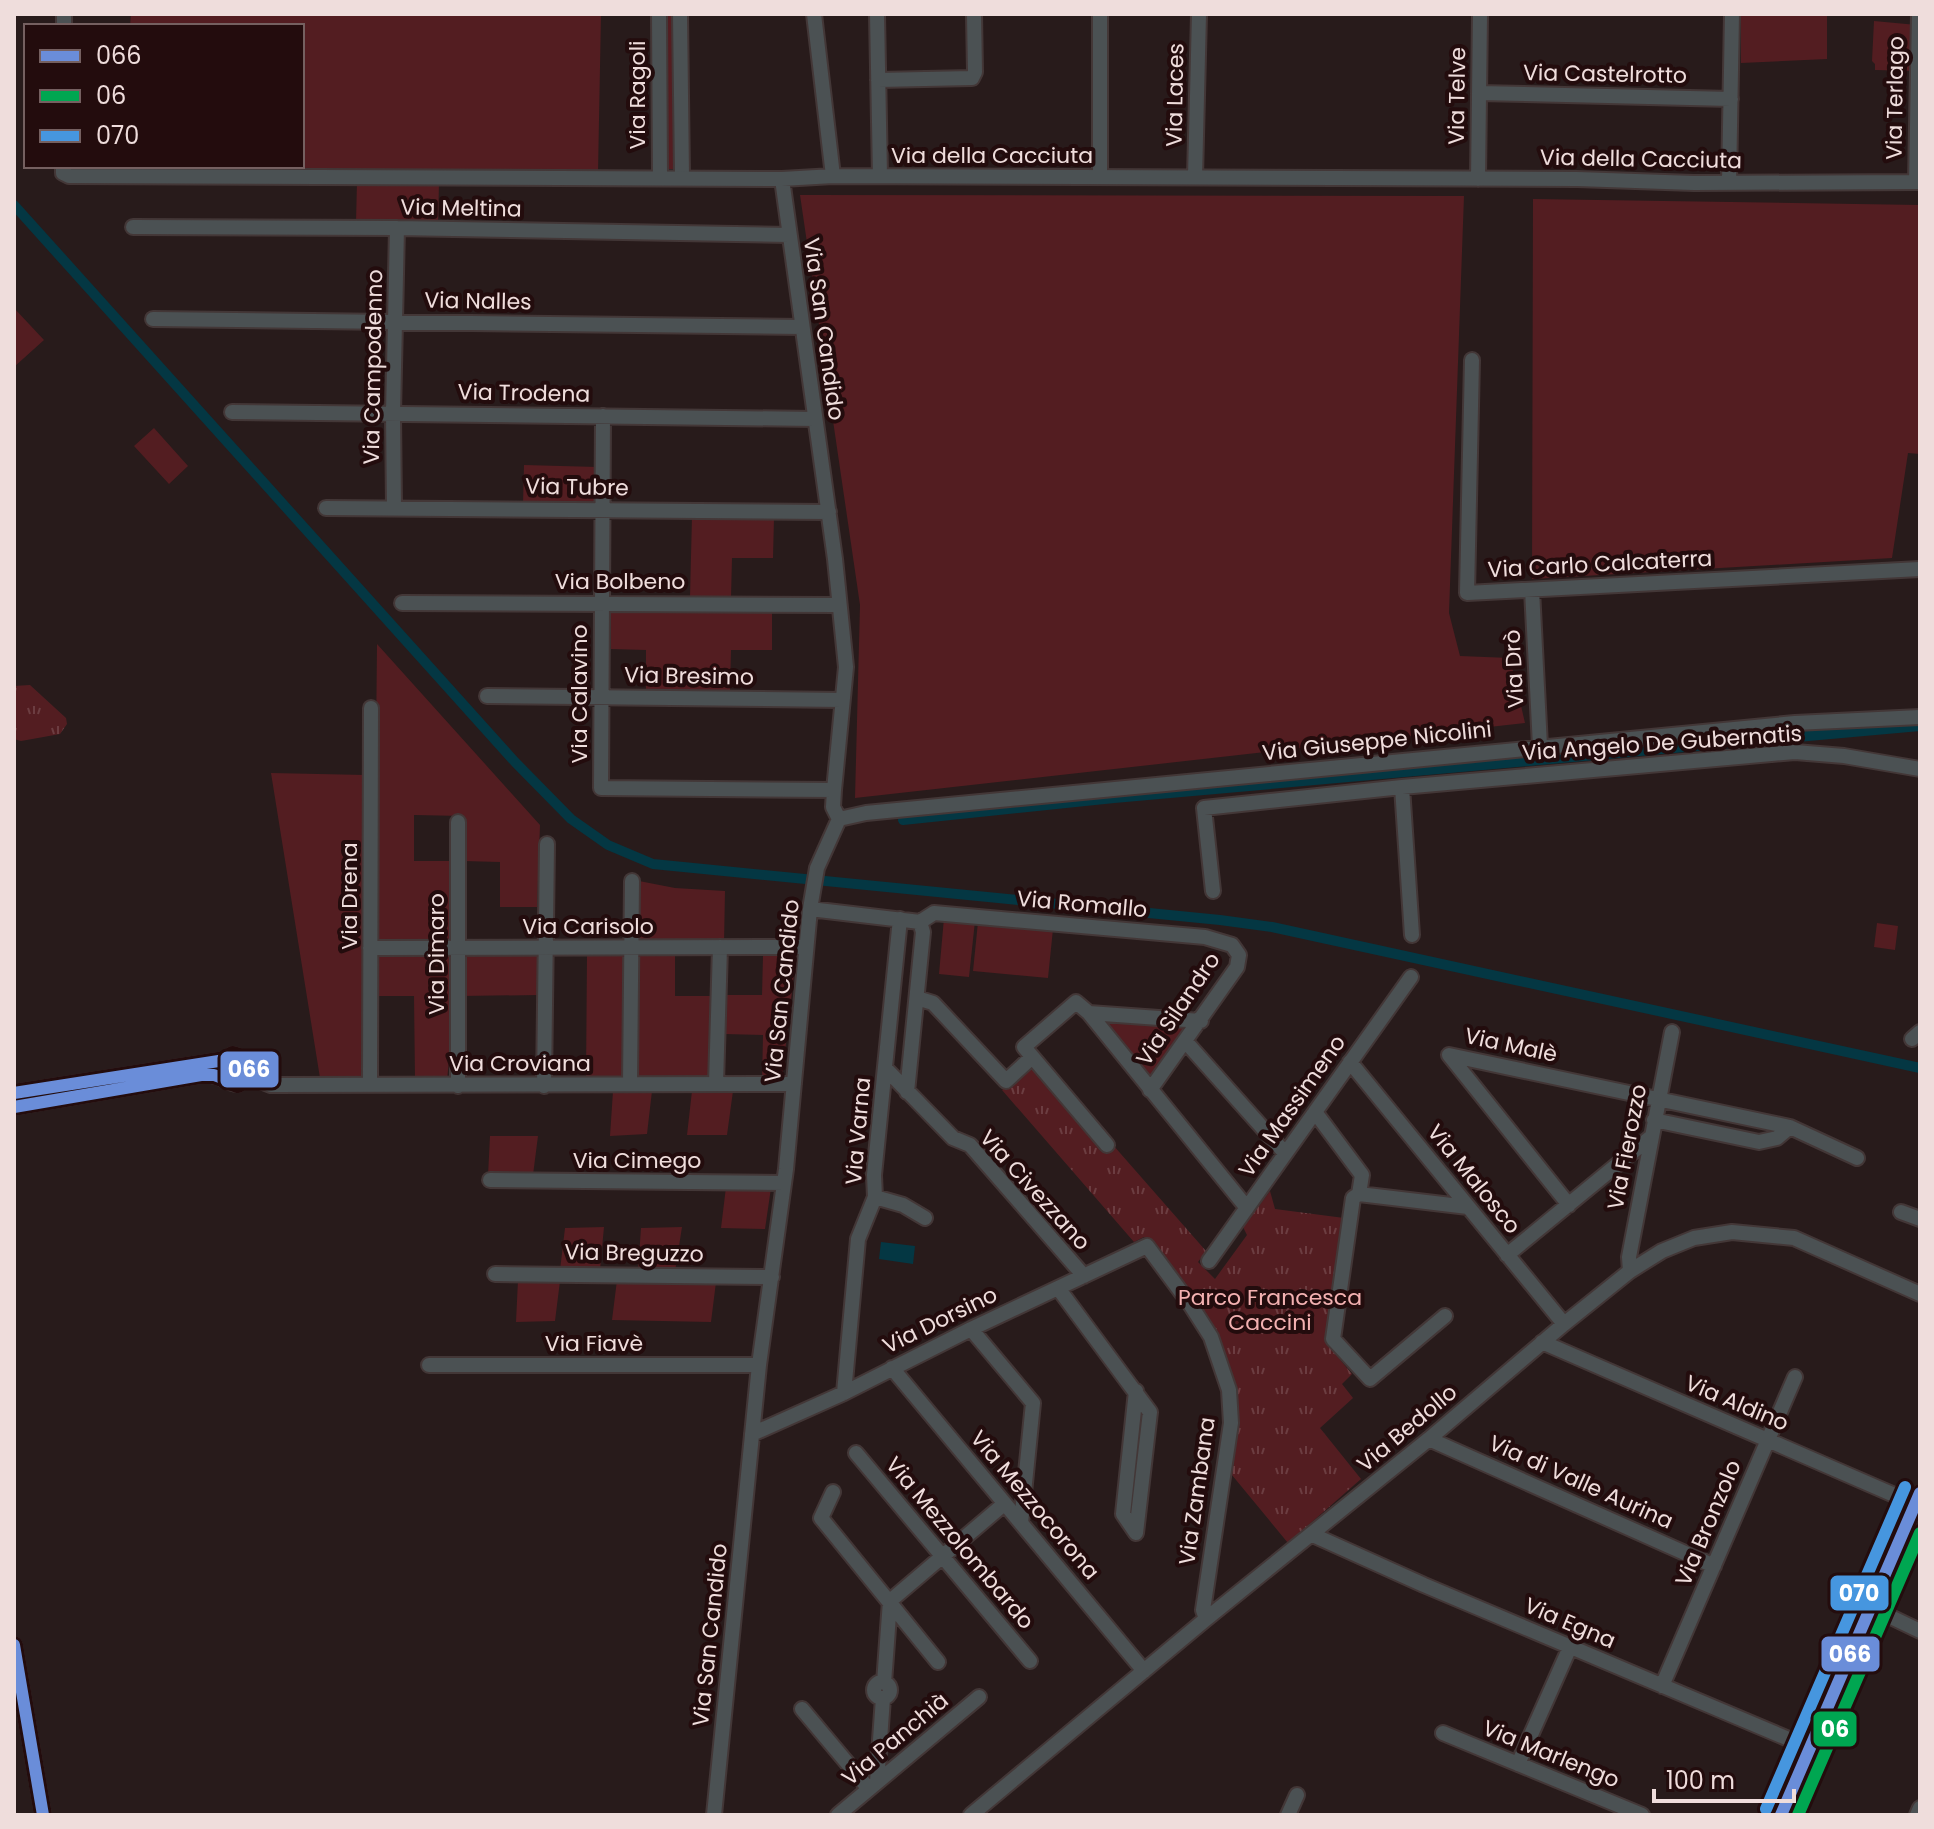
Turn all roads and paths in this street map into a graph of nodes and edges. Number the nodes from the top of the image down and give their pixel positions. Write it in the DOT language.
graph roads {
  1 [pos="659,14"];
  2 [pos="680,14"];
  3 [pos="814,14"];
  4 [pos="877,14"];
  5 [pos="974,14"];
  6 [pos="1100,14"];
  7 [pos="1199,14"];
  8 [pos="1480,14"];
  9 [pos="1732,14"];
  10 [pos="1919,14"];
  11 [pos="878,80"];
  12 [pos="1479,93"];
  13 [pos="1731,99"];
  14 [pos="64,170"];
  15 [pos="682,176"];
  16 [pos="833,176"];
  17 [pos="880,176"];
  18 [pos="660,177"];
  19 [pos="1100,177"];
  20 [pos="1195,177"];
  21 [pos="782,179"];
  22 [pos="1478,179"];
  23 [pos="1918,182"];
  24 [pos="1729,183"];
  25 [pos="133,227"];
  26 [pos="397,228"];
  27 [pos="789,235"];
  28 [pos="153,319"];
  29 [pos="395,322"];
  30 [pos="802,327"];
  31 [pos="1472,360"];
  32 [pos="232,412"];
  33 [pos="393,414"];
  34 [pos="603,416"];
  35 [pos="815,419"];
  36 [pos="394,507"];
  37 [pos="326,508"];
  38 [pos="602,510"];
  39 [pos="829,512"];
  40 [pos="1920,569"];
  41 [pos="1532,590"];
  42 [pos="602,602"];
  43 [pos="402,603"];
  44 [pos="838,605"];
  45 [pos="487,696"];
  46 [pos="601,696"];
  47 [pos="842,700"];
  48 [pos="371,708"];
  49 [pos="1920,717"];
  50 [pos="1540,746"];
  51 [pos="1920,769"];
  52 [pos="1402,787"];
  53 [pos="834,790"];
  54 [pos="839,819"];
  55 [pos="458,822"];
  56 [pos="547,844"];
  57 [pos="632,881"];
  58 [pos="1213,891"];
  59 [pos="812,902"];
  60 [pos="900,919"];
  61 [pos="920,922"];
  62 [pos="1412,935"];
  63 [pos="720,947"];
  64 [pos="806,947"];
  65 [pos="370,948"];
  66 [pos="458,948"];
  67 [pos="545,948"];
  68 [pos="632,948"];
  69 [pos="1237,952"];
  70 [pos="1411,977"];
  71 [pos="917,998"];
  72 [pos="1089,1013"];
  73 [pos="1201,1021"];
  74 [pos="1672,1032"];
  75 [pos="1186,1042"];
  76 [pos="1031,1058"];
  77 [pos="225,1060"];
  78 [pos="1350,1062"];
  79 [pos="885,1068"];
  80 [pos="223,1076"];
  81 [pos="248,1076"];
  82 [pos="146,1078"];
  83 [pos="370,1083"];
  84 [pos="630,1084"];
  85 [pos="716,1084"];
  86 [pos="794,1084"];
  87 [pos="458,1086"];
  88 [pos="544,1086"];
  89 [pos="76,1090"];
  90 [pos="1150,1090"];
  91 [pos="907,1092"];
  92 [pos="14,1093"];
  93 [pos="1659,1098"];
  94 [pos="14,1107"];
  95 [pos="1315,1112"];
  96 [pos="1654,1120"];
  97 [pos="1790,1127"];
  98 [pos="1651,1137"];
  99 [pos="1107,1145"];
  100 [pos="1285,1153"];
  101 [pos="1857,1158"];
  102 [pos="490,1180"];
  103 [pos="784,1183"];
  104 [pos="1359,1194"];
  105 [pos="875,1197"];
  106 [pos="1569,1205"];
  107 [pos="1468,1207"];
  108 [pos="1247,1208"];
  109 [pos="1901,1212"];
  110 [pos="925,1218"];
  111 [pos="1920,1219"];
  112 [pos="1147,1246"];
  113 [pos="1507,1255"];
  114 [pos="1209,1261"];
  115 [pos="1630,1271"];
  116 [pos="495,1274"];
  117 [pos="1084,1276"];
  118 [pos="772,1277"];
  119 [pos="1058,1288"];
  120 [pos="1920,1294"];
  121 [pos="1445,1316"];
  122 [pos="1564,1324"];
  123 [pos="971,1329"];
  124 [pos="1542,1342"];
  125 [pos="429,1365"];
  126 [pos="759,1365"];
  127 [pos="892,1368"];
  128 [pos="1795,1377"];
  129 [pos="1136,1391"];
  130 [pos="844,1393"];
  131 [pos="752,1434"];
  132 [pos="1429,1439"];
  133 [pos="1767,1440"];
  134 [pos="856,1453"];
  135 [pos="833,1492"];
  136 [pos="1918,1498"];
  137 [pos="1004,1504"];
  138 [pos="1021,1523"];
  139 [pos="1313,1535"];
  140 [pos="942,1556"];
  141 [pos="1714,1566"];
  142 [pos="890,1601"];
  143 [pos="1870,1607"];
  144 [pos="1206,1619"];
  145 [pos="1920,1631"];
  146 [pos="14,1645"];
  147 [pos="1570,1647"];
  148 [pos="1030,1661"];
  149 [pos="938,1662"];
  150 [pos="1144,1671"];
  151 [pos="1662,1686"];
  152 [pos="979,1697"];
  153 [pos="802,1709"];
  154 [pos="1443,1733"];
  155 [pos="1810,1748"];
  156 [pos="1518,1764"];
  157 [pos="873,1786"];
  158 [pos="1297,1795"];
  159 [pos="1920,1808"];
  160 [pos="43,1815"];
  161 [pos="714,1815"];
  162 [pos="838,1815"];
  163 [pos="971,1815"];
  164 [pos="1288,1815"];
  165 [pos="1642,1815"];
  166 [pos="1781,1815"];
  167 [pos="1917,1815"];
  1 -- 18 [label="street, Via Ragoli"];
  2 -- 15 [label="street"];
  3 -- 16 [label="street"];
  4 -- 11 [label="street"];
  5 -- 11 [label="street"];
  6 -- 19 [label="street"];
  7 -- 20 [label="street, Via Laces"];
  8 -- 12 [label="street, Via Telve"];
  9 -- 13 [label="street"];
  10 -- 23 [label="street, Via Terlago"];
  11 -- 17 [label="street"];
  12 -- 13 [label="street, Via Castelrotto"];
  12 -- 22 [label="street, Via Telve"];
  13 -- 24 [label="street"];
  14 -- 18 [label="street, Via della Cacciuta"];
  15 -- 18 [label="street, Via della Cacciuta"];
  15 -- 21 [label="street, Via della Cacciuta"];
  16 -- 17 [label="street, Via della Cacciuta"];
  16 -- 21 [label="street, Via della Cacciuta"];
  17 -- 19 [label="street, Via della Cacciuta"];
  19 -- 20 [label="street, Via della Cacciuta"];
  20 -- 22 [label="street, Via della Cacciuta"];
  21 -- 27 [label="street, Via San Candido"];
  22 -- 24 [label="street, Via della Cacciuta"];
  23 -- 24 [label="street, Via della Cacciuta"];
  25 -- 26 [label="street, Via Meltina"];
  26 -- 27 [label="street, Via Meltina"];
  26 -- 29 [label="street, Via Campodenno"];
  27 -- 30 [label="street, Via San Candido"];
  28 -- 29 [label="street, Via Nalles"];
  29 -- 30 [label="street, Via Nalles"];
  29 -- 33 [label="street, Via Campodenno"];
  30 -- 35 [label="street, Via San Candido"];
  31 -- 41 [label="street, Via Carlo Calcaterra"];
  32 -- 33 [label="street, Via Trodena"];
  33 -- 34 [label="street, Via Trodena"];
  33 -- 36 [label="street, Via Campodenno"];
  34 -- 35 [label="street, Via Trodena"];
  34 -- 38 [label="street, Via Calavino"];
  35 -- 39 [label="street, Via San Candido"];
  36 -- 37 [label="street, Via Tubre"];
  36 -- 38 [label="street, Via Tubre"];
  38 -- 39 [label="street, Via Tubre"];
  38 -- 42 [label="street, Via Calavino"];
  39 -- 44 [label="street, Via San Candido"];
  40 -- 41 [label="street, Via Carlo Calcaterra"];
  41 -- 50 [label="street, Via Drò"];
  42 -- 43 [label="street, Via Bolbeno"];
  42 -- 44 [label="street, Via Bolbeno"];
  42 -- 46 [label="street, Via Calavino"];
  44 -- 47 [label="street, Via San Candido"];
  45 -- 46 [label="street, Via Bresimo"];
  46 -- 47 [label="street, Via Bresimo"];
  46 -- 53 [label="street, Via Calavino"];
  47 -- 53 [label="street, Via San Candido"];
  48 -- 65 [label="street, Via Drena"];
  49 -- 50 [label="street, Via Giuseppe Nicolini"];
  50 -- 54 [label="street, Via Giuseppe Nicolini"];
  51 -- 52 [label="street, Via Angelo De Gubernatis"];
  52 -- 58 [label="street, Via Angelo De Gubernatis"];
  52 -- 62 [label="street"];
  53 -- 54 [label="street, Via San Candido"];
  54 -- 59 [label="street, Via San Candido"];
  55 -- 66 [label="street, Via Dimaro"];
  56 -- 67 [label="street"];
  57 -- 68 [label="street"];
  59 -- 60 [label="street, Via Romallo"];
  59 -- 64 [label="street, Via San Candido"];
  60 -- 61 [label="street, Via Romallo"];
  60 -- 79 [label="street, Via Varna"];
  61 -- 69 [label="street, Via Romallo"];
  61 -- 71 [label="street"];
  63 -- 64 [label="street, Via Carisolo"];
  63 -- 68 [label="street, Via Carisolo"];
  63 -- 85 [label="street"];
  64 -- 86 [label="street, Via San Candido"];
  65 -- 66 [label="street, Via Carisolo"];
  65 -- 83 [label="street, Via Drena"];
  66 -- 67 [label="street, Via Carisolo"];
  66 -- 87 [label="street, Via Dimaro"];
  67 -- 68 [label="street, Via Carisolo"];
  67 -- 88 [label="street"];
  68 -- 84 [label="street"];
  69 -- 73 [label="street, Via Silandro"];
  70 -- 78 [label="street, Via Massimeno"];
  71 -- 76 [label="street"];
  71 -- 91 [label="street"];
  72 -- 73 [label="street"];
  72 -- 76 [label="street"];
  72 -- 90 [label="street"];
  73 -- 75 [label="street, Via Silandro"];
  74 -- 93 [label="street, Via Fierozzo"];
  75 -- 90 [label="street, Via Silandro"];
  75 -- 100 [label="street"];
  76 -- 99 [label="street"];
  77 -- 80 [label="street"];
  77 -- 81 [label="street"];
  77 -- 82 [label="street"];
  78 -- 95 [label="street, Via Massimeno"];
  78 -- 107 [label="street, Via Malosco"];
  79 -- 91 [label="street, Via Civezzano"];
  79 -- 105 [label="street, Via Varna"];
  80 -- 81 [label="street"];
  80 -- 82 [label="street"];
  81 -- 83 [label="street, Via Croviana"];
  82 -- 89 [label="street"];
  83 -- 87 [label="street, Via Croviana"];
  84 -- 85 [label="street, Via Croviana"];
  84 -- 88 [label="street, Via Croviana"];
  85 -- 86 [label="street, Via Croviana"];
  86 -- 103 [label="street, Via San Candido"];
  87 -- 88 [label="street, Via Croviana"];
  89 -- 92 [label="street"];
  89 -- 94 [label="street"];
  90 -- 108 [label="street"];
  91 -- 117 [label="street, Via Civezzano"];
  93 -- 96 [label="street, Via Fierozzo"];
  93 -- 97 [label="street"];
  93 -- 106 [label="street, Via Malè"];
  95 -- 100 [label="street, Via Massimeno"];
  95 -- 104 [label="street"];
  96 -- 97 [label="street"];
  96 -- 98 [label="street, Via Fierozzo"];
  97 -- 101 [label="street"];
  98 -- 106 [label="street"];
  98 -- 115 [label="street, Via Fierozzo"];
  100 -- 108 [label="street, Via Massimeno"];
  102 -- 103 [label="street, Via Cimego"];
  103 -- 118 [label="street, Via San Candido"];
  104 -- 107 [label="street"];
  104 -- 121 [label="street"];
  105 -- 110 [label="street"];
  105 -- 130 [label="street, Via Varna"];
  106 -- 113 [label="street"];
  107 -- 113 [label="street, Via Malosco"];
  108 -- 114 [label="street, Via Massimeno"];
  109 -- 111 [label="street"];
  112 -- 117 [label="street, Via Dorsino"];
  112 -- 144 [label="street, Via Zambana"];
  113 -- 122 [label="street, Via Malosco"];
  115 -- 120 [label="street, Via Bedollo"];
  115 -- 122 [label="street, Via Bedollo"];
  116 -- 118 [label="street, Via Breguzzo"];
  117 -- 119 [label="street, Via Dorsino"];
  118 -- 126 [label="street, Via San Candido"];
  119 -- 123 [label="street, Via Dorsino"];
  119 -- 129 [label="street"];
  122 -- 124 [label="street, Via Bedollo"];
  123 -- 127 [label="street, Via Dorsino"];
  123 -- 138 [label="street"];
  124 -- 132 [label="street, Via Bedollo"];
  124 -- 133 [label="street, Via Aldino"];
  125 -- 126 [label="street, Via Fiavè"];
  126 -- 131 [label="street, Via San Candido"];
  127 -- 130 [label="street, Via Dorsino"];
  127 -- 137 [label="street, Via Mezzocorona"];
  128 -- 133 [label="street, Via Bronzolo"];
  129 -- 129 [label="street"];
  130 -- 131 [label="street, Via Dorsino"];
  131 -- 161 [label="street, Via San Candido"];
  132 -- 139 [label="street, Via Bedollo"];
  132 -- 141 [label="street, Via di Valle Aurina"];
  133 -- 136 [label="street, Via Aldino"];
  133 -- 141 [label="street, Via Bronzolo"];
  134 -- 140 [label="street, Via Mezzolombardo"];
  135 -- 142 [label="street"];
  136 -- 143 [label="street"];
  137 -- 138 [label="street, Via Mezzocorona"];
  137 -- 140 [label="street"];
  138 -- 150 [label="street, Via Mezzocorona"];
  139 -- 144 [label="street, Via Bedollo"];
  139 -- 147 [label="street, Via Egna"];
  140 -- 142 [label="street"];
  140 -- 148 [label="street, Via Mezzolombardo"];
  141 -- 151 [label="street, Via Bronzolo"];
  142 -- 149 [label="street"];
  142 -- 157 [label="street"];
  143 -- 145 [label="street"];
  143 -- 155 [label="street"];
  144 -- 150 [label="street, Via Bedollo"];
  146 -- 160 [label="street"];
  147 -- 151 [label="street, Via Egna"];
  147 -- 156 [label="street"];
  150 -- 163 [label="street, Via Bedollo"];
  151 -- 155 [label="street, Via Egna"];
  152 -- 157 [label="street, Via Panchià"];
  153 -- 157 [label="street"];
  154 -- 156 [label="street, Via Marlengo"];
  155 -- 166 [label="street"];
  156 -- 165 [label="street, Via Marlengo"];
  157 -- 162 [label="street, Via Panchià"];
  158 -- 164 [label="street"];
  159 -- 167 [label="street"];
}
